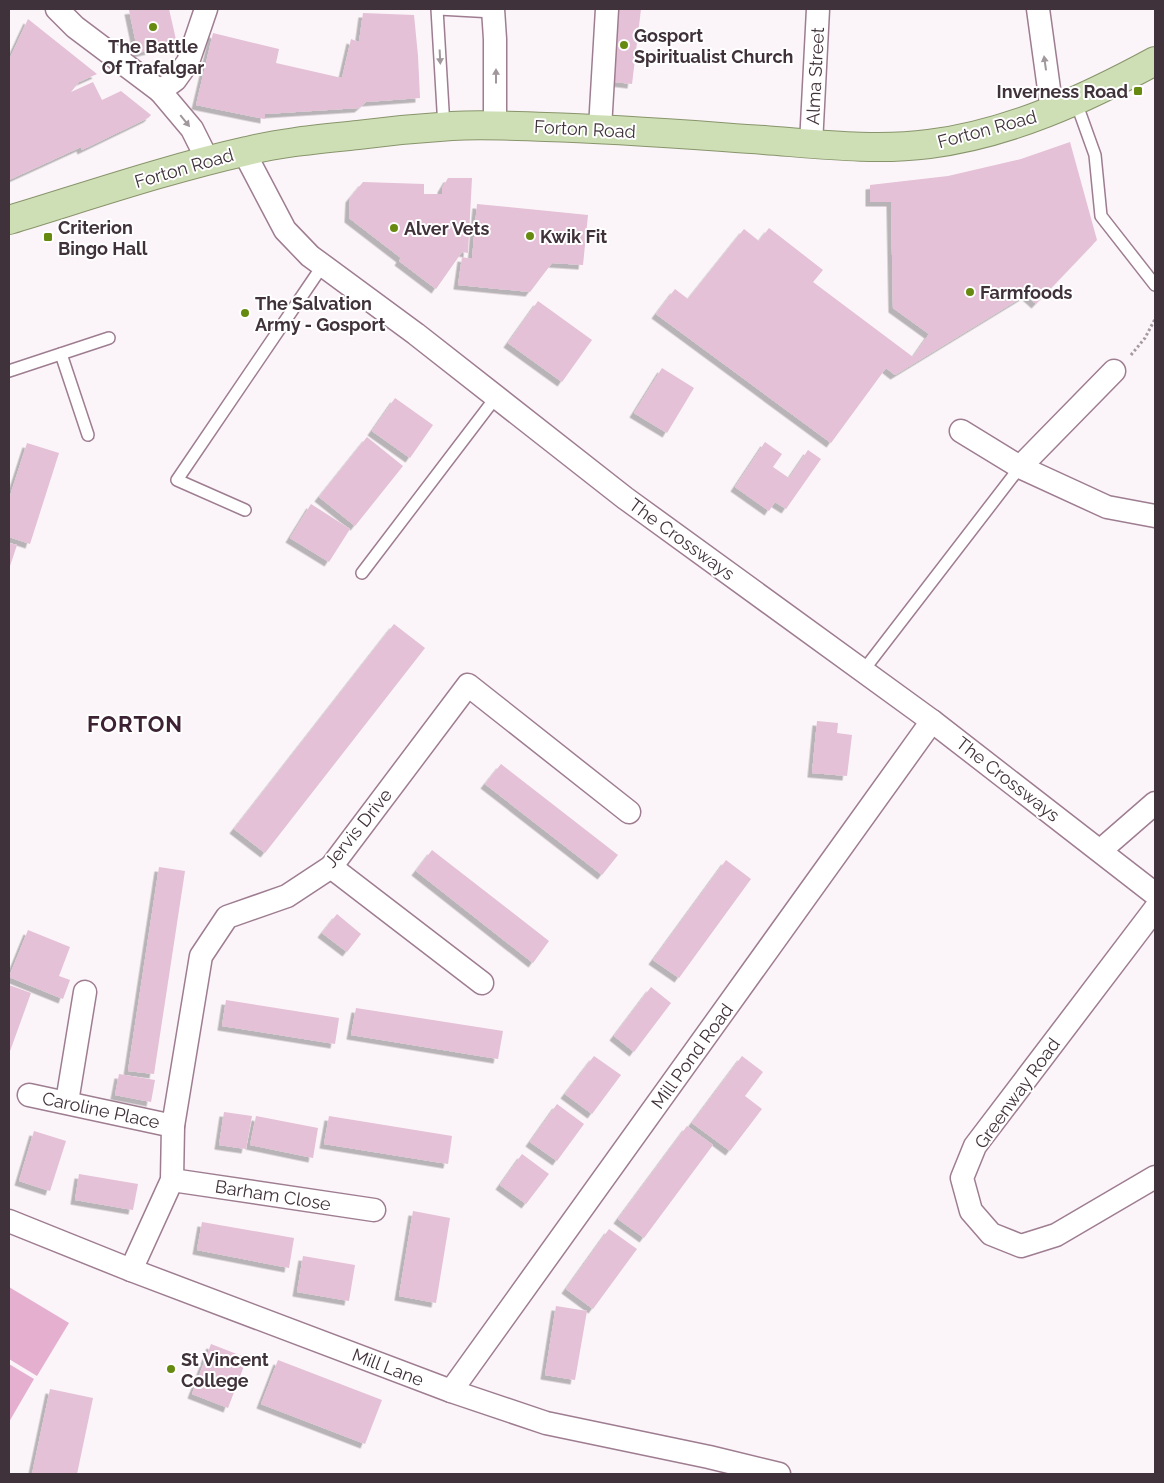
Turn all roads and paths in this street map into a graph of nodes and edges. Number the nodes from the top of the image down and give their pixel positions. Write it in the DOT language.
graph roads {
  1 [pos="206,9"];
  2 [pos="438,9"];
  3 [pos="607,9"];
  4 [pos="818,9"];
  5 [pos="1038,9"];
  6 [pos="493,10"];
  7 [pos="57,11"];
  8 [pos="1155,61"];
  9 [pos="160,91"];
  10 [pos="1064,106"];
  11 [pos="496,125"];
  12 [pos="444,127"];
  13 [pos="600,128"];
  14 [pos="811,144"];
  15 [pos="244,152"];
  16 [pos="208,161"];
  17 [pos="9,220"];
  18 [pos="323,265"];
  19 [pos="1155,285"];
  20 [pos="1155,319"];
  21 [pos="109,338"];
  22 [pos="61,354"];
  23 [pos="9,371"];
  24 [pos="1114,371"];
  25 [pos="496,397"];
  26 [pos="961,431"];
  27 [pos="88,435"];
  28 [pos="1020,467"];
  29 [pos="245,510"];
  30 [pos="1155,516"];
  31 [pos="362,573"];
  32 [pos="863,671"];
  33 [pos="932,720"];
  34 [pos="1155,803"];
  35 [pos="629,812"];
  36 [pos="1101,850"];
  37 [pos="331,867"];
  38 [pos="1155,894"];
  39 [pos="1155,909"];
  40 [pos="482,983"];
  41 [pos="85,992"];
  42 [pos="29,1095"];
  43 [pos="67,1102"];
  44 [pos="174,1126"];
  45 [pos="1155,1177"];
  46 [pos="172,1180"];
  47 [pos="374,1210"];
  48 [pos="9,1221"];
  49 [pos="131,1270"];
  50 [pos="451,1391"];
  51 [pos="779,1474"];
  1 -- 9 [label="street"];
  2 -- 6 [label="lane"];
  2 -- 12 [label="lane, one-way"];
  3 -- 13 [label="street"];
  4 -- 14 [label="street, Alma Street"];
  10 -- 5 [label="street, one-way"];
  11 -- 6 [label="street, one-way"];
  7 -- 9 [label="street"];
  8 -- 10 [label="main road, Forton Road"];
  9 -- 16 [label="street, one-way"];
  10 -- 14 [label="main road, Forton Road"];
  10 -- 19 [label="lane"];
  11 -- 12 [label="main road, Forton Road"];
  11 -- 13 [label="main road, Forton Road"];
  12 -- 15 [label="main road, Forton Road"];
  13 -- 14 [label="main road, Forton Road"];
  15 -- 16 [label="main road, Forton Road"];
  15 -- 18 [label="street, The Crossways"];
  16 -- 17 [label="main road, Forton Road"];
  18 -- 25 [label="street, The Crossways"];
  18 -- 29 [label="lane"];
  20 -- 24 [label="path"];
  21 -- 22 [label="lane"];
  22 -- 23 [label="lane"];
  22 -- 27 [label="lane"];
  24 -- 28 [label="street"];
  25 -- 31 [label="lane"];
  25 -- 32 [label="street, The Crossways"];
  26 -- 28 [label="street"];
  28 -- 30 [label="street"];
  28 -- 32 [label="lane"];
  32 -- 33 [label="street, The Crossways"];
  33 -- 36 [label="street, The Crossways"];
  33 -- 50 [label="street, Mill Pond Road"];
  34 -- 36 [label="street"];
  35 -- 37 [label="street, Jervis Drive"];
  36 -- 38 [label="street, The Crossways"];
  37 -- 40 [label="street"];
  37 -- 44 [label="street, Jervis Drive"];
  39 -- 45 [label="street, Greenway Road"];
  41 -- 43 [label="street"];
  42 -- 43 [label="street, Caroline Place"];
  43 -- 44 [label="street, Caroline Place"];
  44 -- 46 [label="street, Jervis Drive"];
  46 -- 47 [label="street, Barham Close"];
  46 -- 49 [label="street, Jervis Drive"];
  48 -- 49 [label="street, Mill Lane"];
  49 -- 50 [label="street, Mill Lane"];
  50 -- 51 [label="street, Mill Lane"];
}
